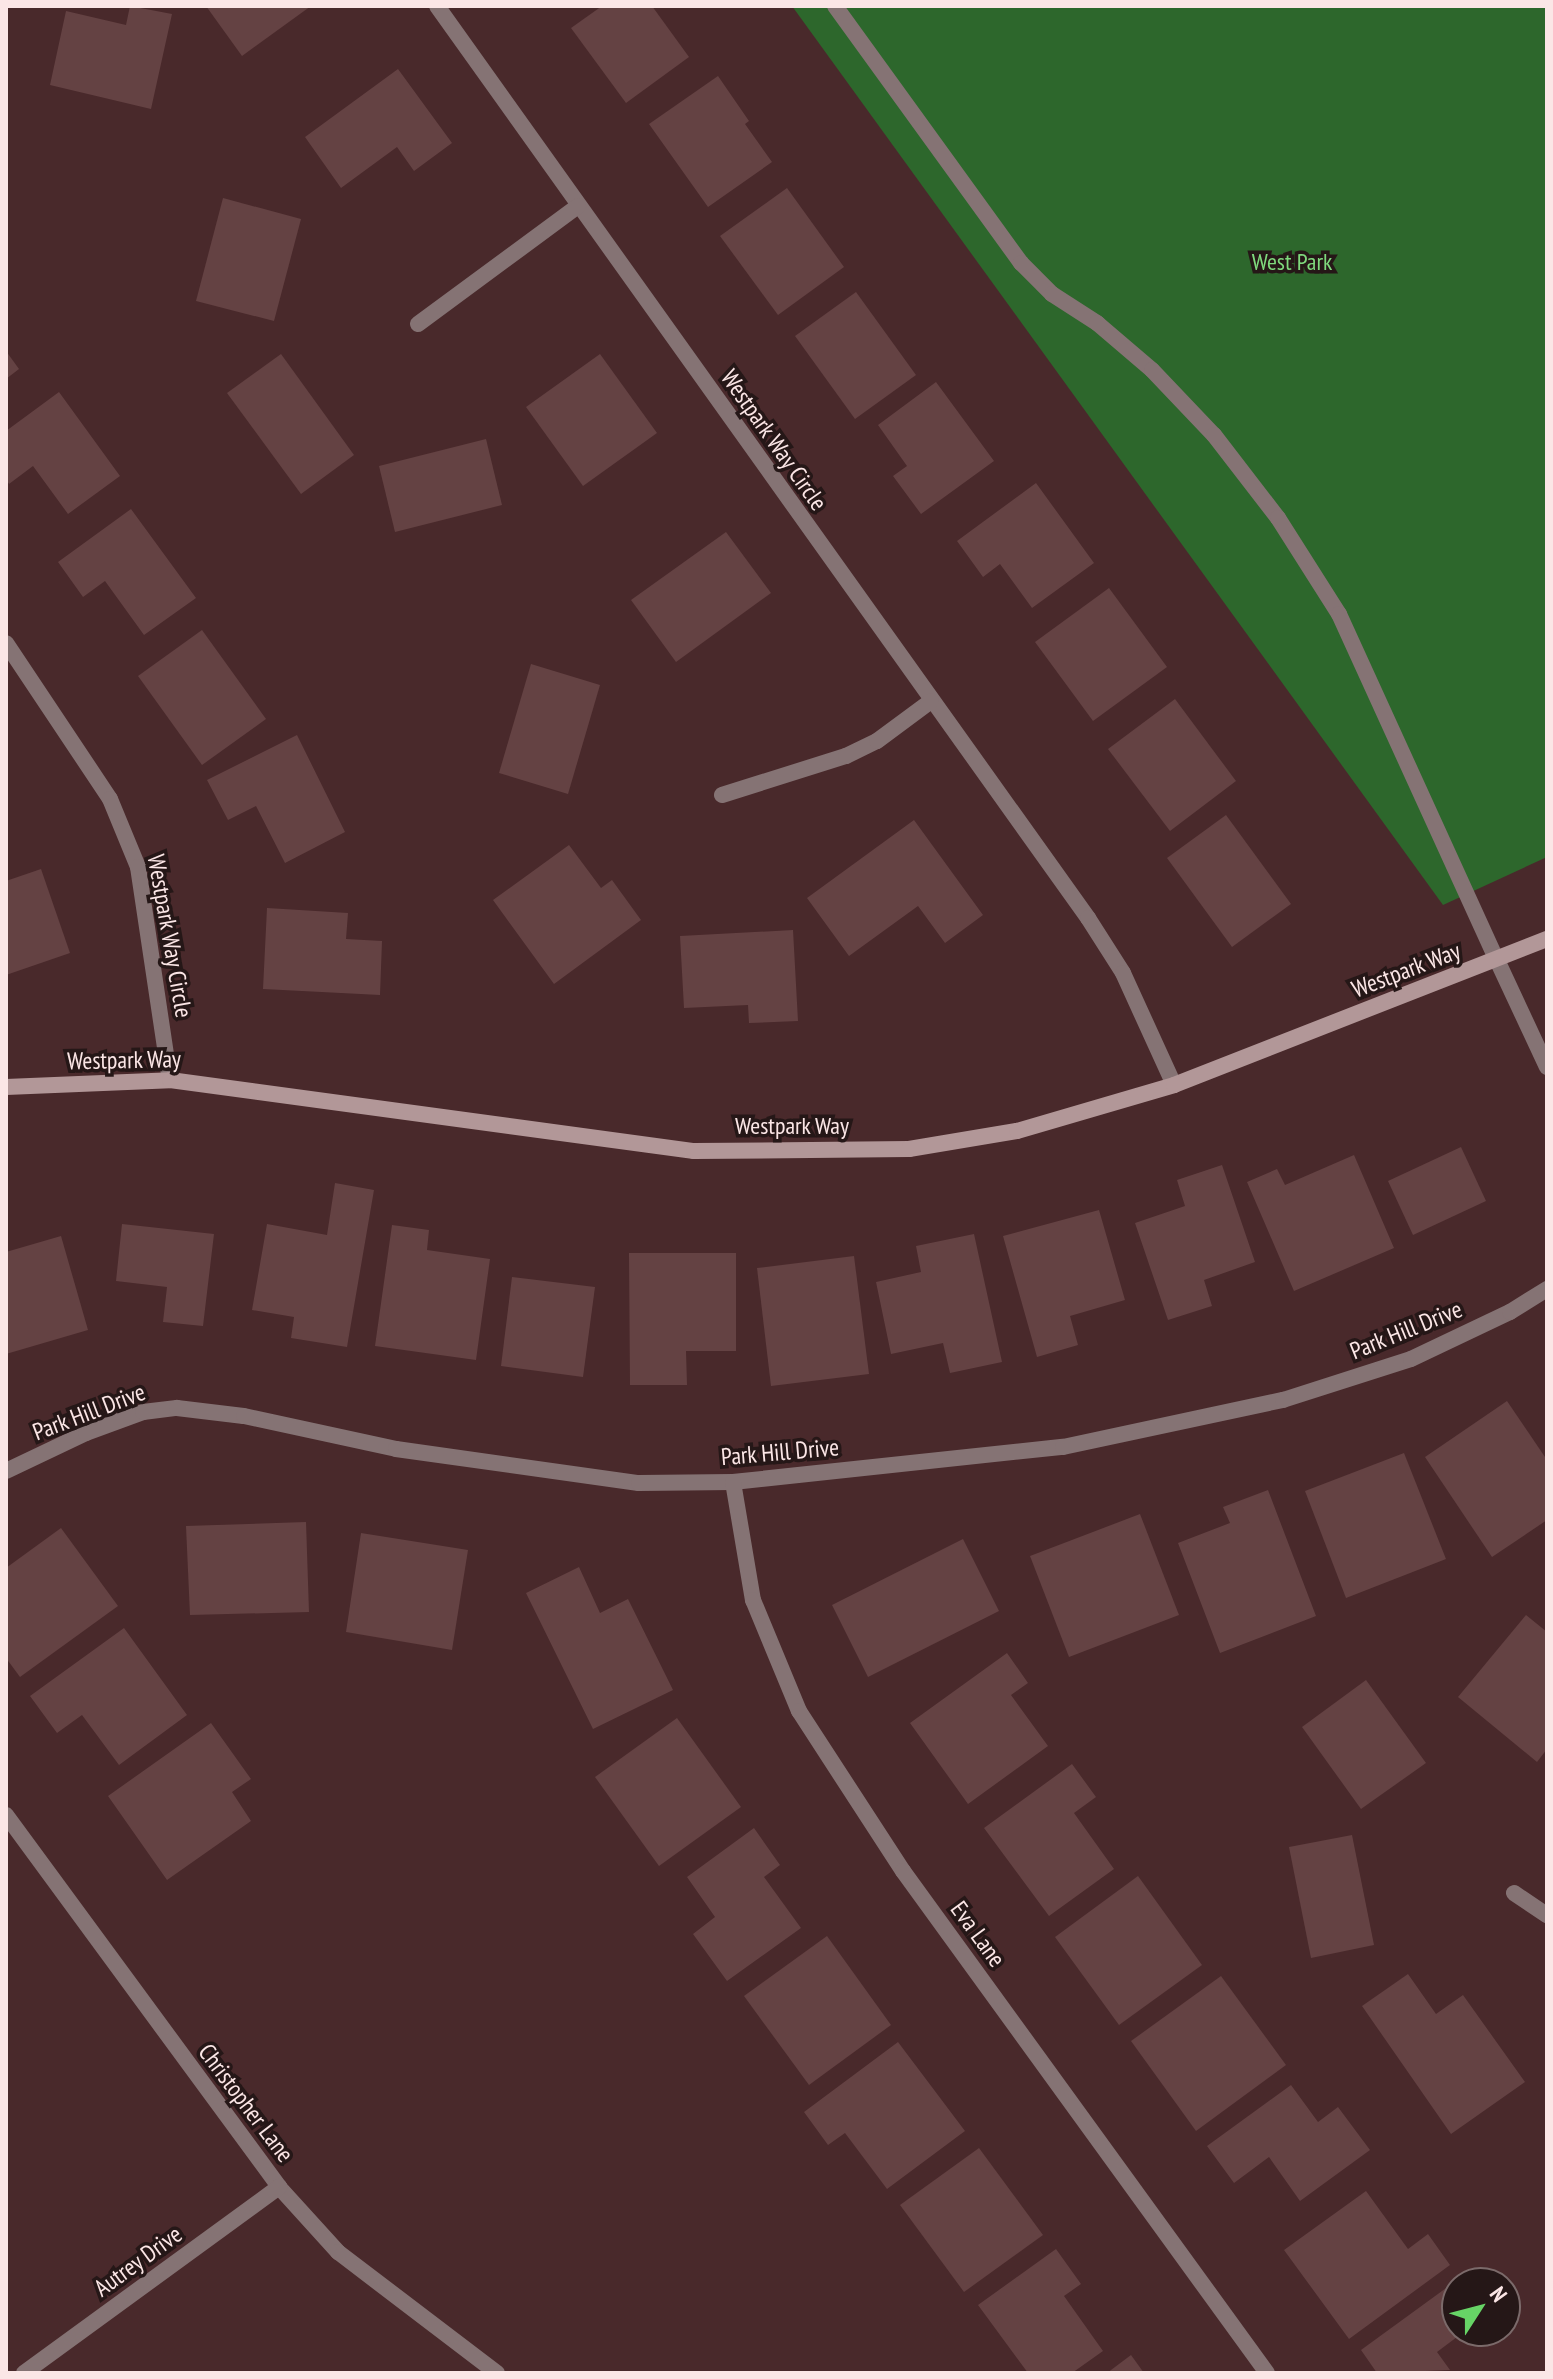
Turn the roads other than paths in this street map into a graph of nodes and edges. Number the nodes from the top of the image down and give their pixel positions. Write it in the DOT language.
graph roads {
  1 [pos="437,6"];
  2 [pos="835,6"];
  3 [pos="578,206"];
  4 [pos="418,324"];
  5 [pos="6,643"];
  6 [pos="931,701"];
  7 [pos="722,795"];
  8 [pos="1547,939"];
  9 [pos="1497,960"];
  10 [pos="1547,1067"];
  11 [pos="170,1080"];
  12 [pos="1174,1085"];
  13 [pos="6,1087"];
  14 [pos="1547,1289"];
  15 [pos="6,1471"];
  16 [pos="733,1482"];
  17 [pos="6,1815"];
  18 [pos="1514,1893"];
  19 [pos="1547,1915"];
  20 [pos="279,2187"];
  21 [pos="24,2373"];
  22 [pos="497,2373"];
  23 [pos="1267,2373"];
  1 -- 3 [label="street, Westpark Way Circle"];
  2 -- 9 [label="street"];
  3 -- 4 [label="street"];
  3 -- 6 [label="street, Westpark Way Circle"];
  5 -- 11 [label="street, Westpark Way Circle"];
  6 -- 7 [label="street"];
  6 -- 12 [label="street, Westpark Way Circle"];
  8 -- 9 [label="main road, Westpark Way"];
  9 -- 10 [label="street"];
  9 -- 12 [label="main road, Westpark Way"];
  11 -- 12 [label="main road, Westpark Way"];
  11 -- 13 [label="main road, Westpark Way"];
  14 -- 16 [label="street, Park Hill Drive"];
  15 -- 16 [label="street, Park Hill Drive"];
  16 -- 23 [label="street, Eva Lane"];
  17 -- 20 [label="street, Christopher Lane"];
  18 -- 19 [label="street"];
  20 -- 21 [label="street, Autrey Drive"];
  20 -- 22 [label="street, Christopher Lane"];
}
